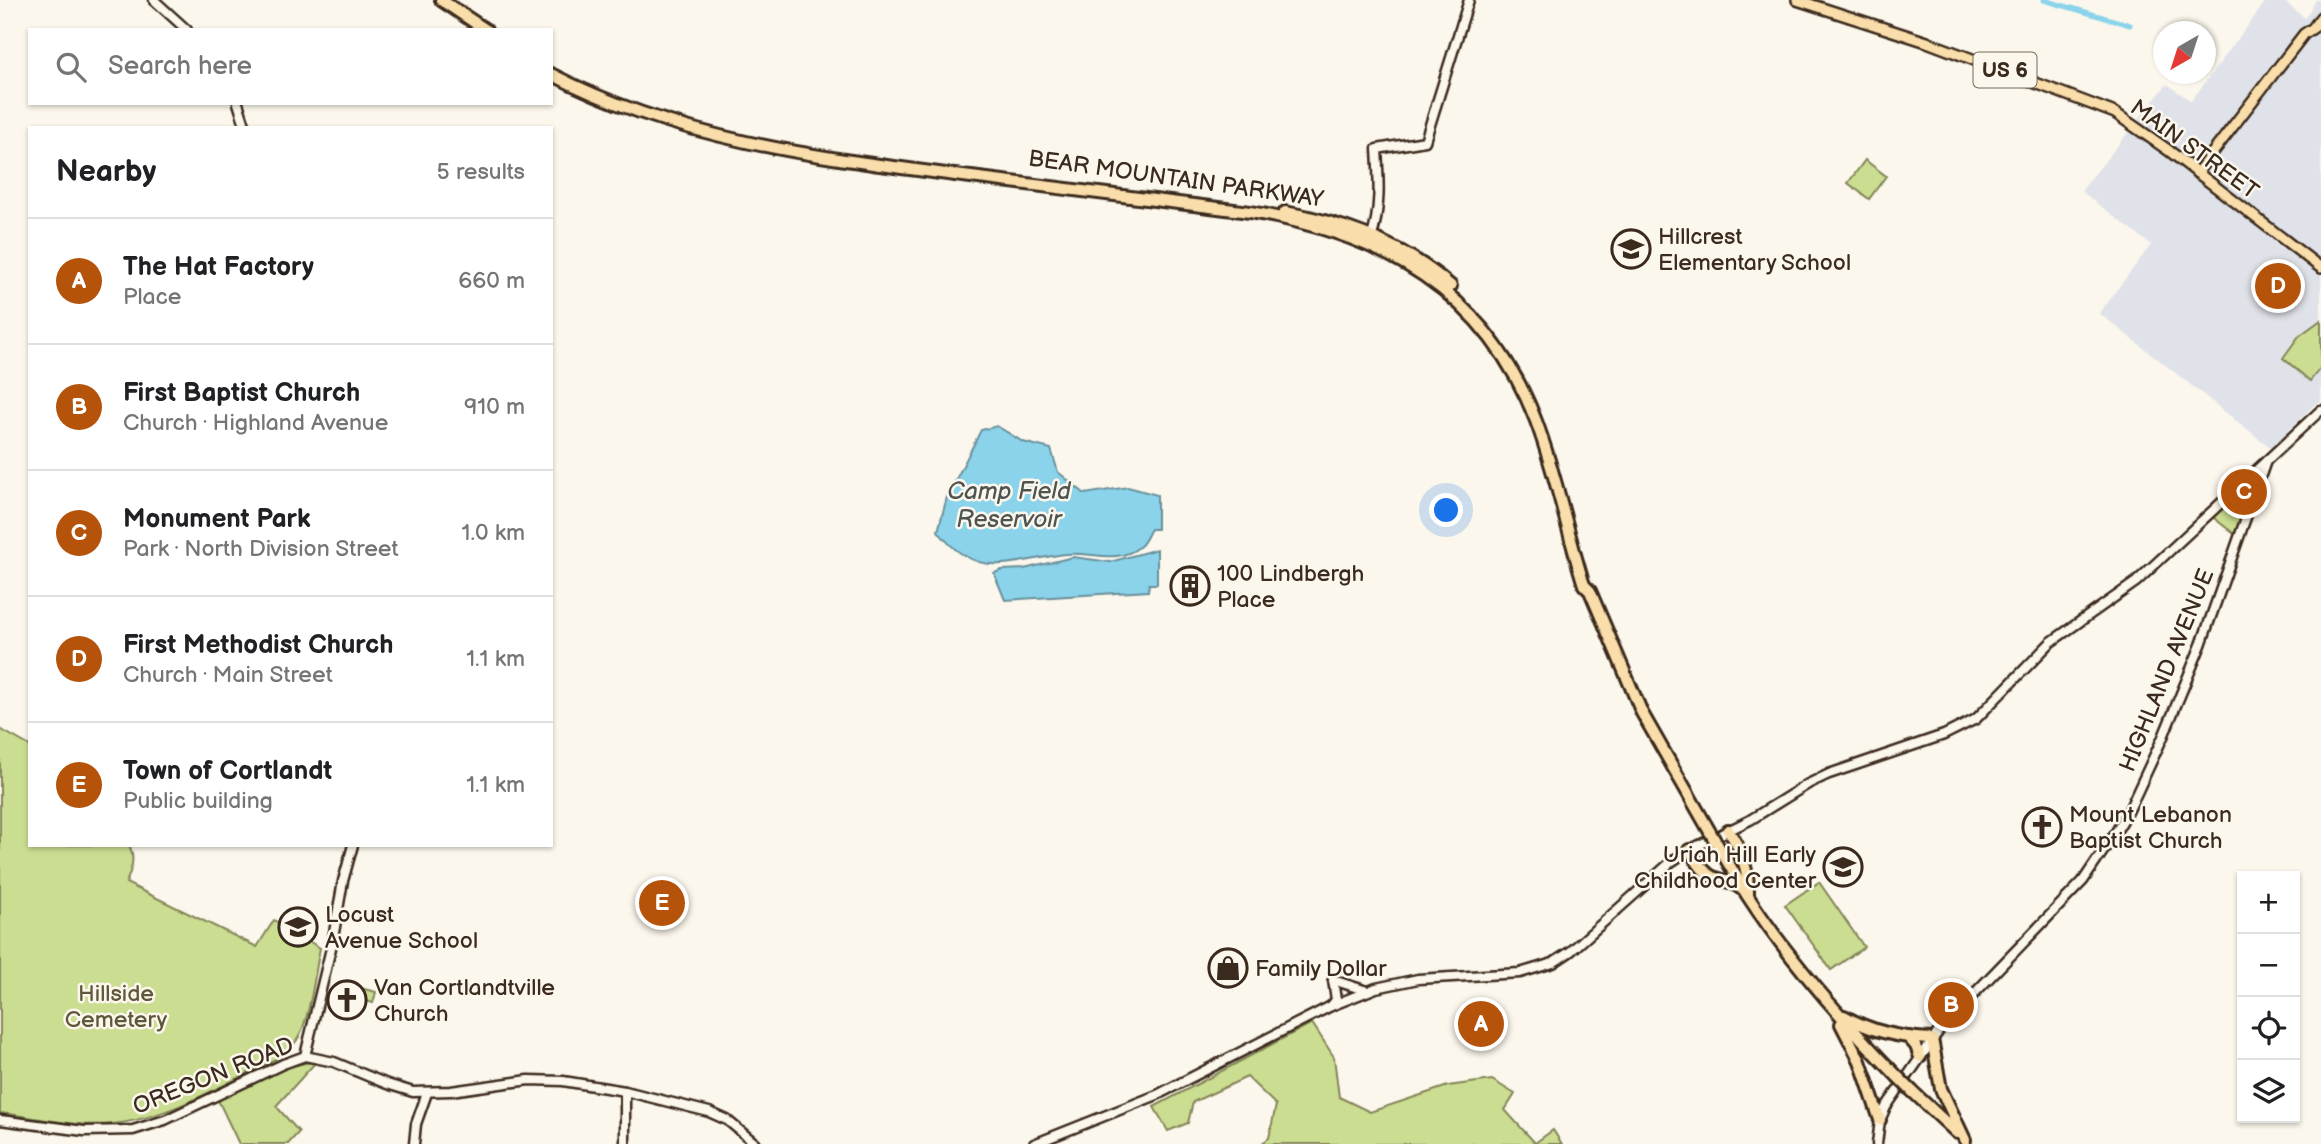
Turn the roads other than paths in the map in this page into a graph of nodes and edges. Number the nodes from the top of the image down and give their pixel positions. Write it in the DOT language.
graph roads {
  1 [pos="154,0"];
  2 [pos="429,0"];
  3 [pos="441,0"];
  4 [pos="1469,0"];
  5 [pos="1797,0"];
  6 [pos="2321,17"];
  7 [pos="185,28"];
  8 [pos="470,28"];
  9 [pos="483,28"];
  10 [pos="553,68"];
  11 [pos="553,75"];
  12 [pos="239,105"];
  13 [pos="245,126"];
  14 [pos="2197,173"];
  15 [pos="1370,241"];
  16 [pos="2321,268"];
  17 [pos="2321,411"];
  18 [pos="2266,461"];
  19 [pos="1728,830"];
  20 [pos="352,847"];
  21 [pos="1689,850"];
  22 [pos="1725,857"];
  23 [pos="1745,861"];
  24 [pos="1734,872"];
  25 [pos="1720,879"];
  26 [pos="1748,895"];
  27 [pos="1367,991"];
  28 [pos="1331,1006"];
  29 [pos="1839,1015"];
  30 [pos="1879,1030"];
  31 [pos="1908,1037"];
  32 [pos="1932,1039"];
  33 [pos="1865,1043"];
  34 [pos="305,1056"];
  35 [pos="1920,1057"];
  36 [pos="1941,1089"];
  37 [pos="625,1091"];
  38 [pos="427,1093"];
  39 [pos="1927,1105"];
  40 [pos="0,1120"];
  41 [pos="1880,1121"];
  42 [pos="1967,1142"];
  43 [pos="414,1144"];
  44 [pos="625,1144"];
  45 [pos="756,1144"];
  46 [pos="1034,1144"];
  47 [pos="1877,1144"];
  1 -- 7 [label="street"];
  2 -- 8 [label="highway"];
  3 -- 9 [label="highway"];
  4 -- 15 [label="street"];
  5 -- 14 [label="main road, MAIN STREET / US 6"];
  6 -- 14 [label="main road"];
  10 -- 15 [label="highway, BEAR MOUNTAIN PARKWAY"];
  11 -- 15 [label="highway, BEAR MOUNTAIN PARKWAY"];
  12 -- 13 [label="street"];
  14 -- 16 [label="main road, MAIN STREET / US 6"];
  15 -- 22 [label="highway, BEAR MOUNTAIN PARKWAY, bridge"];
  17 -- 18 [label="street"];
  18 -- 19 [label="street"];
  18 -- 32 [label="street, HIGHLAND AVENUE"];
  19 -- 21 [label="street"];
  19 -- 23 [label="highway"];
  20 -- 34 [label="street"];
  21 -- 25 [label="highway"];
  21 -- 27 [label="street"];
  22 -- 24 [label="highway, BEAR MOUNTAIN PARKWAY"];
  22 -- 25 [label="highway"];
  23 -- 24 [label="highway"];
  23 -- 26 [label="highway"];
  24 -- 26 [label="highway, BEAR MOUNTAIN PARKWAY"];
  25 -- 26 [label="highway"];
  26 -- 29 [label="highway, BEAR MOUNTAIN PARKWAY"];
  27 -- 28 [label="street"];
  27 -- 28 [label="street"];
  28 -- 46 [label="street"];
  29 -- 30 [label="highway"];
  29 -- 33 [label="highway, BEAR MOUNTAIN PARKWAY"];
  29 -- 41 [label="highway"];
  30 -- 31 [label="highway"];
  30 -- 33 [label="highway"];
  31 -- 32 [label="highway"];
  31 -- 35 [label="highway"];
  32 -- 35 [label="street, HIGHLAND AVENUE"];
  32 -- 36 [label="highway"];
  33 -- 39 [label="highway, BEAR MOUNTAIN PARKWAY, bridge"];
  34 -- 38 [label="street, OREGON ROAD"];
  34 -- 40 [label="street, OREGON ROAD"];
  35 -- 41 [label="street, HIGHLAND AVENUE"];
  36 -- 39 [label="highway"];
  36 -- 42 [label="highway"];
  37 -- 38 [label="street, OREGON ROAD"];
  37 -- 44 [label="street"];
  37 -- 45 [label="street, OREGON ROAD"];
  38 -- 43 [label="street"];
  39 -- 42 [label="highway, BEAR MOUNTAIN PARKWAY"];
  41 -- 47 [label="street, HIGHLAND AVENUE"];
}
